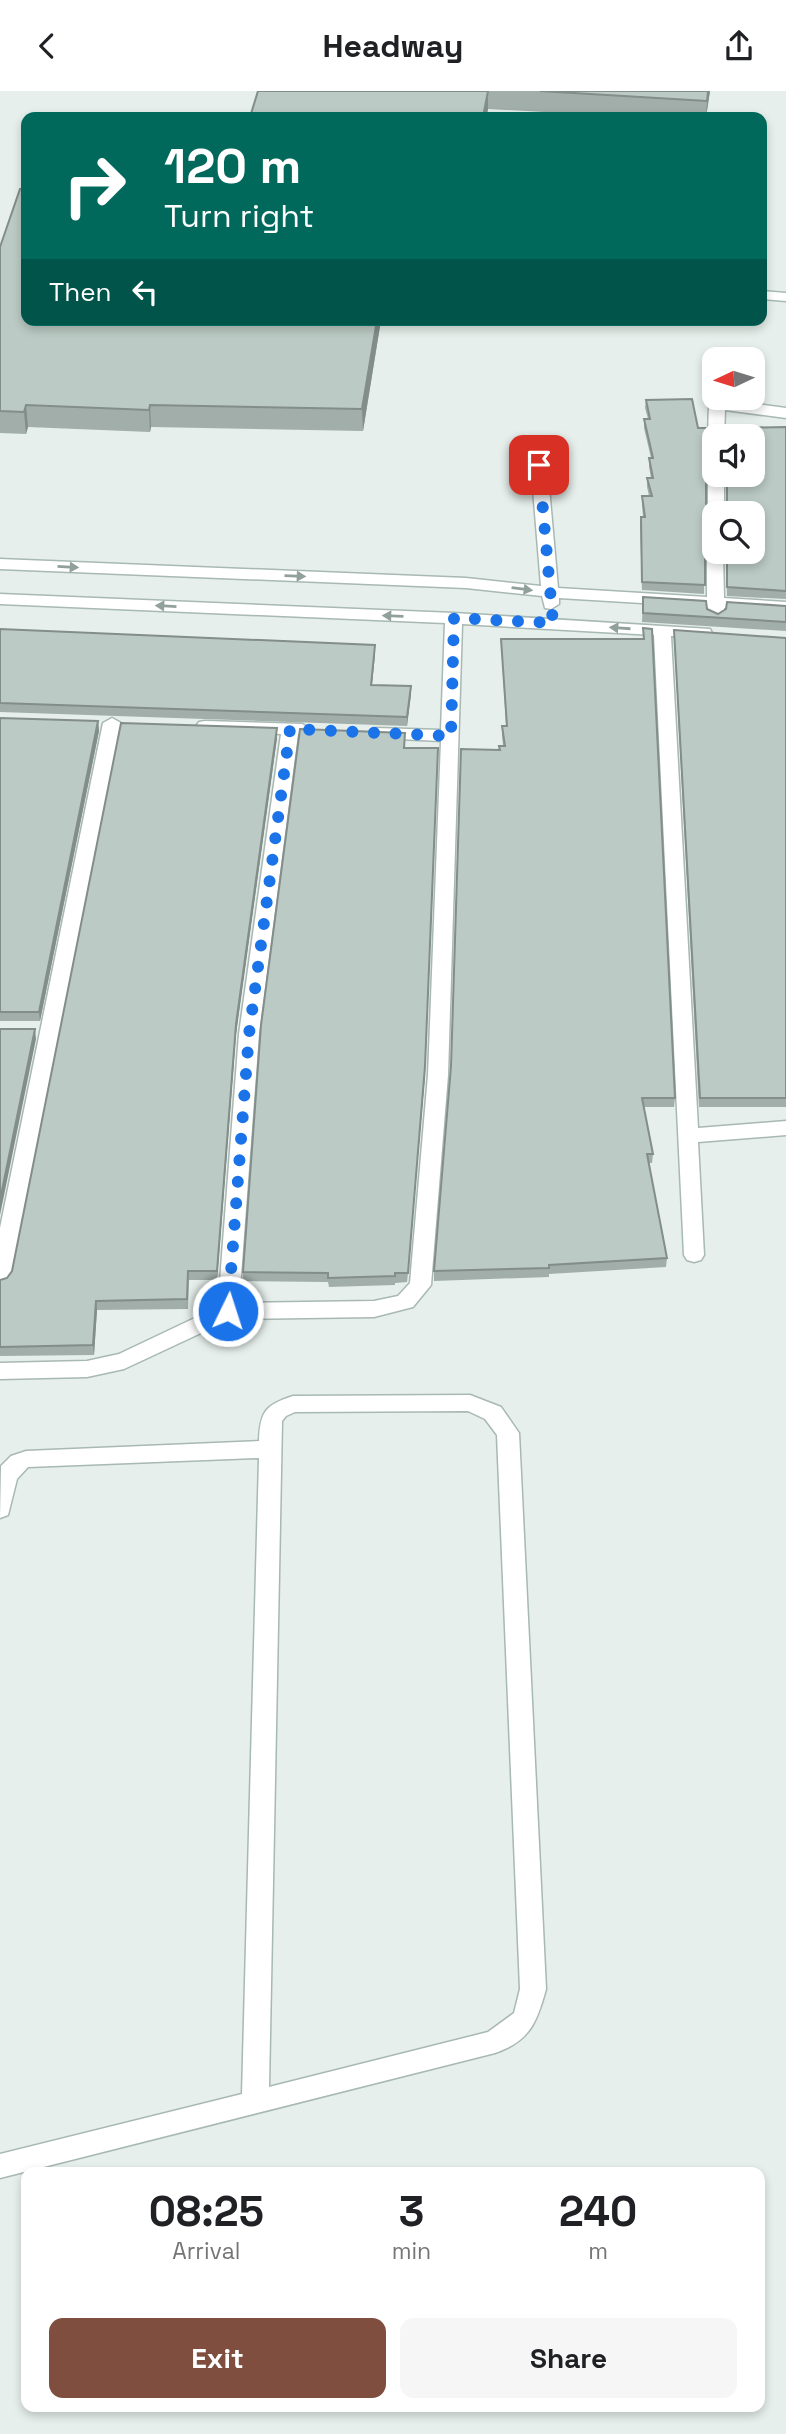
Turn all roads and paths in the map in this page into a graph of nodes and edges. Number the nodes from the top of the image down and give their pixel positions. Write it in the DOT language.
graph roads {
  1 [pos="767,295"];
  2 [pos="786,297"];
  3 [pos="786,413"];
  4 [pos="716,424"];
  5 [pos="539,465"];
  6 [pos="0,564"];
  7 [pos="715,564"];
  8 [pos="200,590"];
  9 [pos="550,592"];
  10 [pos="0,599"];
  11 [pos="715,604"];
  12 [pos="786,607"];
  13 [pos="454,618"];
  14 [pos="553,623"];
  15 [pos="662,632"];
  16 [pos="113,723"];
  17 [pos="181,725"];
  18 [pos="290,729"];
  19 [pos="317,730"];
  20 [pos="357,732"];
  21 [pos="451,736"];
  22 [pos="25,1030"];
  23 [pos="50,1030"];
  24 [pos="786,1128"];
  25 [pos="689,1136"];
  26 [pos="694,1255"];
  27 [pos="0,1280"];
  28 [pos="228,1311"];
  29 [pos="0,1371"];
  30 [pos="272,1449"];
  31 [pos="0,1509"];
  32 [pos="256,2103"];
  33 [pos="0,2166"];
  1 -- 2 [label="street"];
  3 -- 4 [label="street"];
  5 -- 9 [label="street"];
  6 -- 8 [label="street, one-way"];
  7 -- 11 [label="street"];
  8 -- 9 [label="street, one-way"];
  8 -- 10 [label="street, one-way"];
  13 -- 8 [label="street, one-way"];
  9 -- 11 [label="street"];
  9 -- 14 [label="street"];
  11 -- 12 [label="street"];
  11 -- 15 [label="street"];
  13 -- 14 [label="street"];
  13 -- 21 [label="street"];
  15 -- 14 [label="street, one-way"];
  15 -- 25 [label="street"];
  16 -- 23 [label="street"];
  17 -- 18 [label="street"];
  18 -- 19 [label="street"];
  18 -- 28 [label="street"];
  20 -- 21 [label="street"];
  21 -- 28 [label="street"];
  22 -- 23 [label="street"];
  23 -- 27 [label="street"];
  24 -- 25 [label="street"];
  25 -- 26 [label="street"];
  28 -- 29 [label="street"];
  30 -- 31 [label="street"];
  30 -- 32 [label="street"];
  30 -- 32 [label="street"];
  32 -- 33 [label="street"];
}
